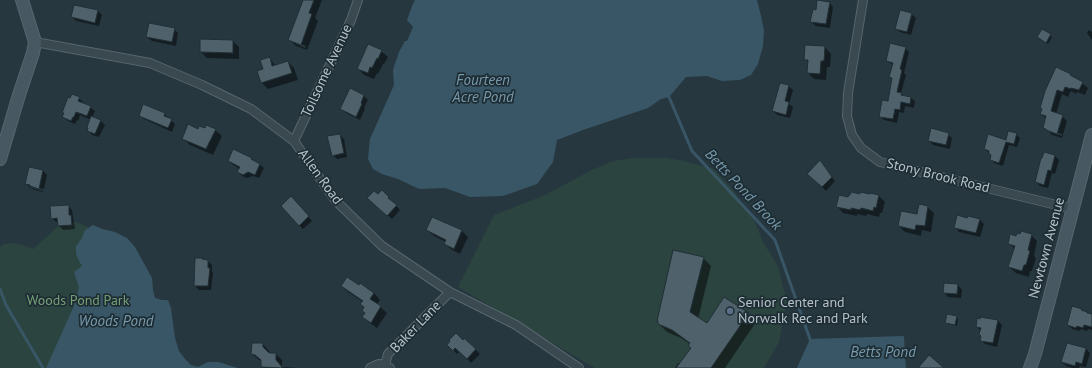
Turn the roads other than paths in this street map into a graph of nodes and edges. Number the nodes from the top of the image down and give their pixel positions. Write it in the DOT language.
graph roads {
  1 [pos="22,0"];
  2 [pos="358,0"];
  3 [pos="863,0"];
  4 [pos="35,42"];
  5 [pos="1092,135"];
  6 [pos="294,141"];
  7 [pos="0,159"];
  8 [pos="1073,209"];
  9 [pos="450,292"];
  10 [pos="387,366"];
  11 [pos="370,368"];
  12 [pos="579,368"];
  13 [pos="1030,368"];
  1 -- 4 [label="main road"];
  2 -- 6 [label="street, Toilsome Avenue"];
  3 -- 8 [label="street, Stony Brook Road"];
  4 -- 6 [label="street, Allen Road"];
  4 -- 7 [label="main road"];
  5 -- 8 [label="main road, Newtown Avenue"];
  6 -- 9 [label="street, Allen Road"];
  8 -- 13 [label="main road, Newtown Avenue"];
  9 -- 10 [label="street, Baker Lane"];
  9 -- 12 [label="street, Allen Road"];
  10 -- 11 [label="street, Baker Lane"];
}
